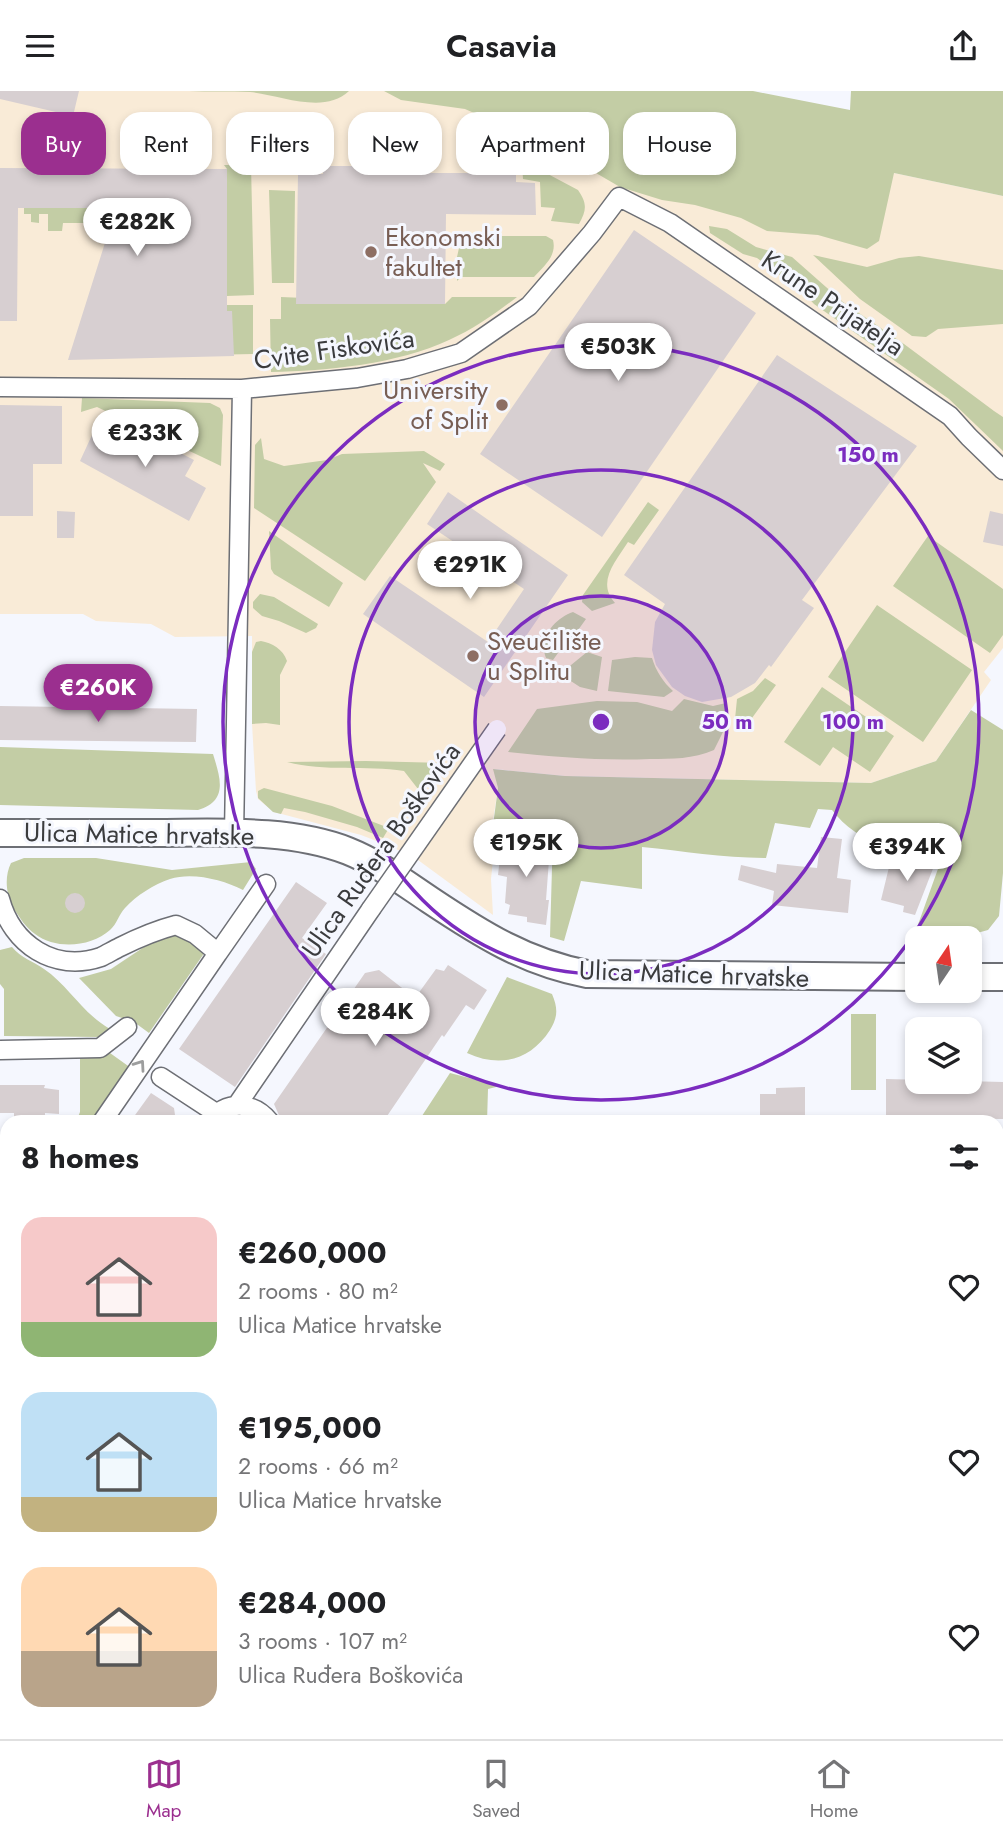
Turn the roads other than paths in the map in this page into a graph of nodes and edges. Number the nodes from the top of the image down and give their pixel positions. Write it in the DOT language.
graph roads {
  1 [pos="619,197"];
  2 [pos="0,387"];
  3 [pos="242,389"];
  4 [pos="1003,470"];
  5 [pos="497,729"];
  6 [pos="0,833"];
  7 [pos="234,834"];
  8 [pos="266,884"];
  9 [pos="0,899"];
  10 [pos="218,953"];
  11 [pos="905,977"];
  12 [pos="982,977"];
  13 [pos="1003,977"];
  14 [pos="127,1027"];
  15 [pos="0,1050"];
  16 [pos="161,1077"];
  17 [pos="237,1105"];
  18 [pos="107,1115"];
  19 [pos="209,1115"];
  20 [pos="217,1115"];
  21 [pos="264,1115"];
  1 -- 3 [label="street, Cvite Fiskovića"];
  1 -- 4 [label="street, Krune Prijatelja"];
  2 -- 3 [label="street, Cvite Fiskovića"];
  3 -- 7 [label="street, Cvite Fiskovića"];
  5 -- 17 [label="street, Ulica Ruđera Boškovića, bridge"];
  6 -- 7 [label="street, Ulica Matice hrvatske"];
  7 -- 11 [label="street, Ulica Matice hrvatske"];
  8 -- 10 [label="street"];
  9 -- 10 [label="street"];
  18 -- 10 [label="street, one-way"];
  12 -- 13 [label="street"];
  14 -- 15 [label="street"];
  16 -- 19 [label="street"];
  17 -- 20 [label="street"];
  17 -- 21 [label="street"];
}
